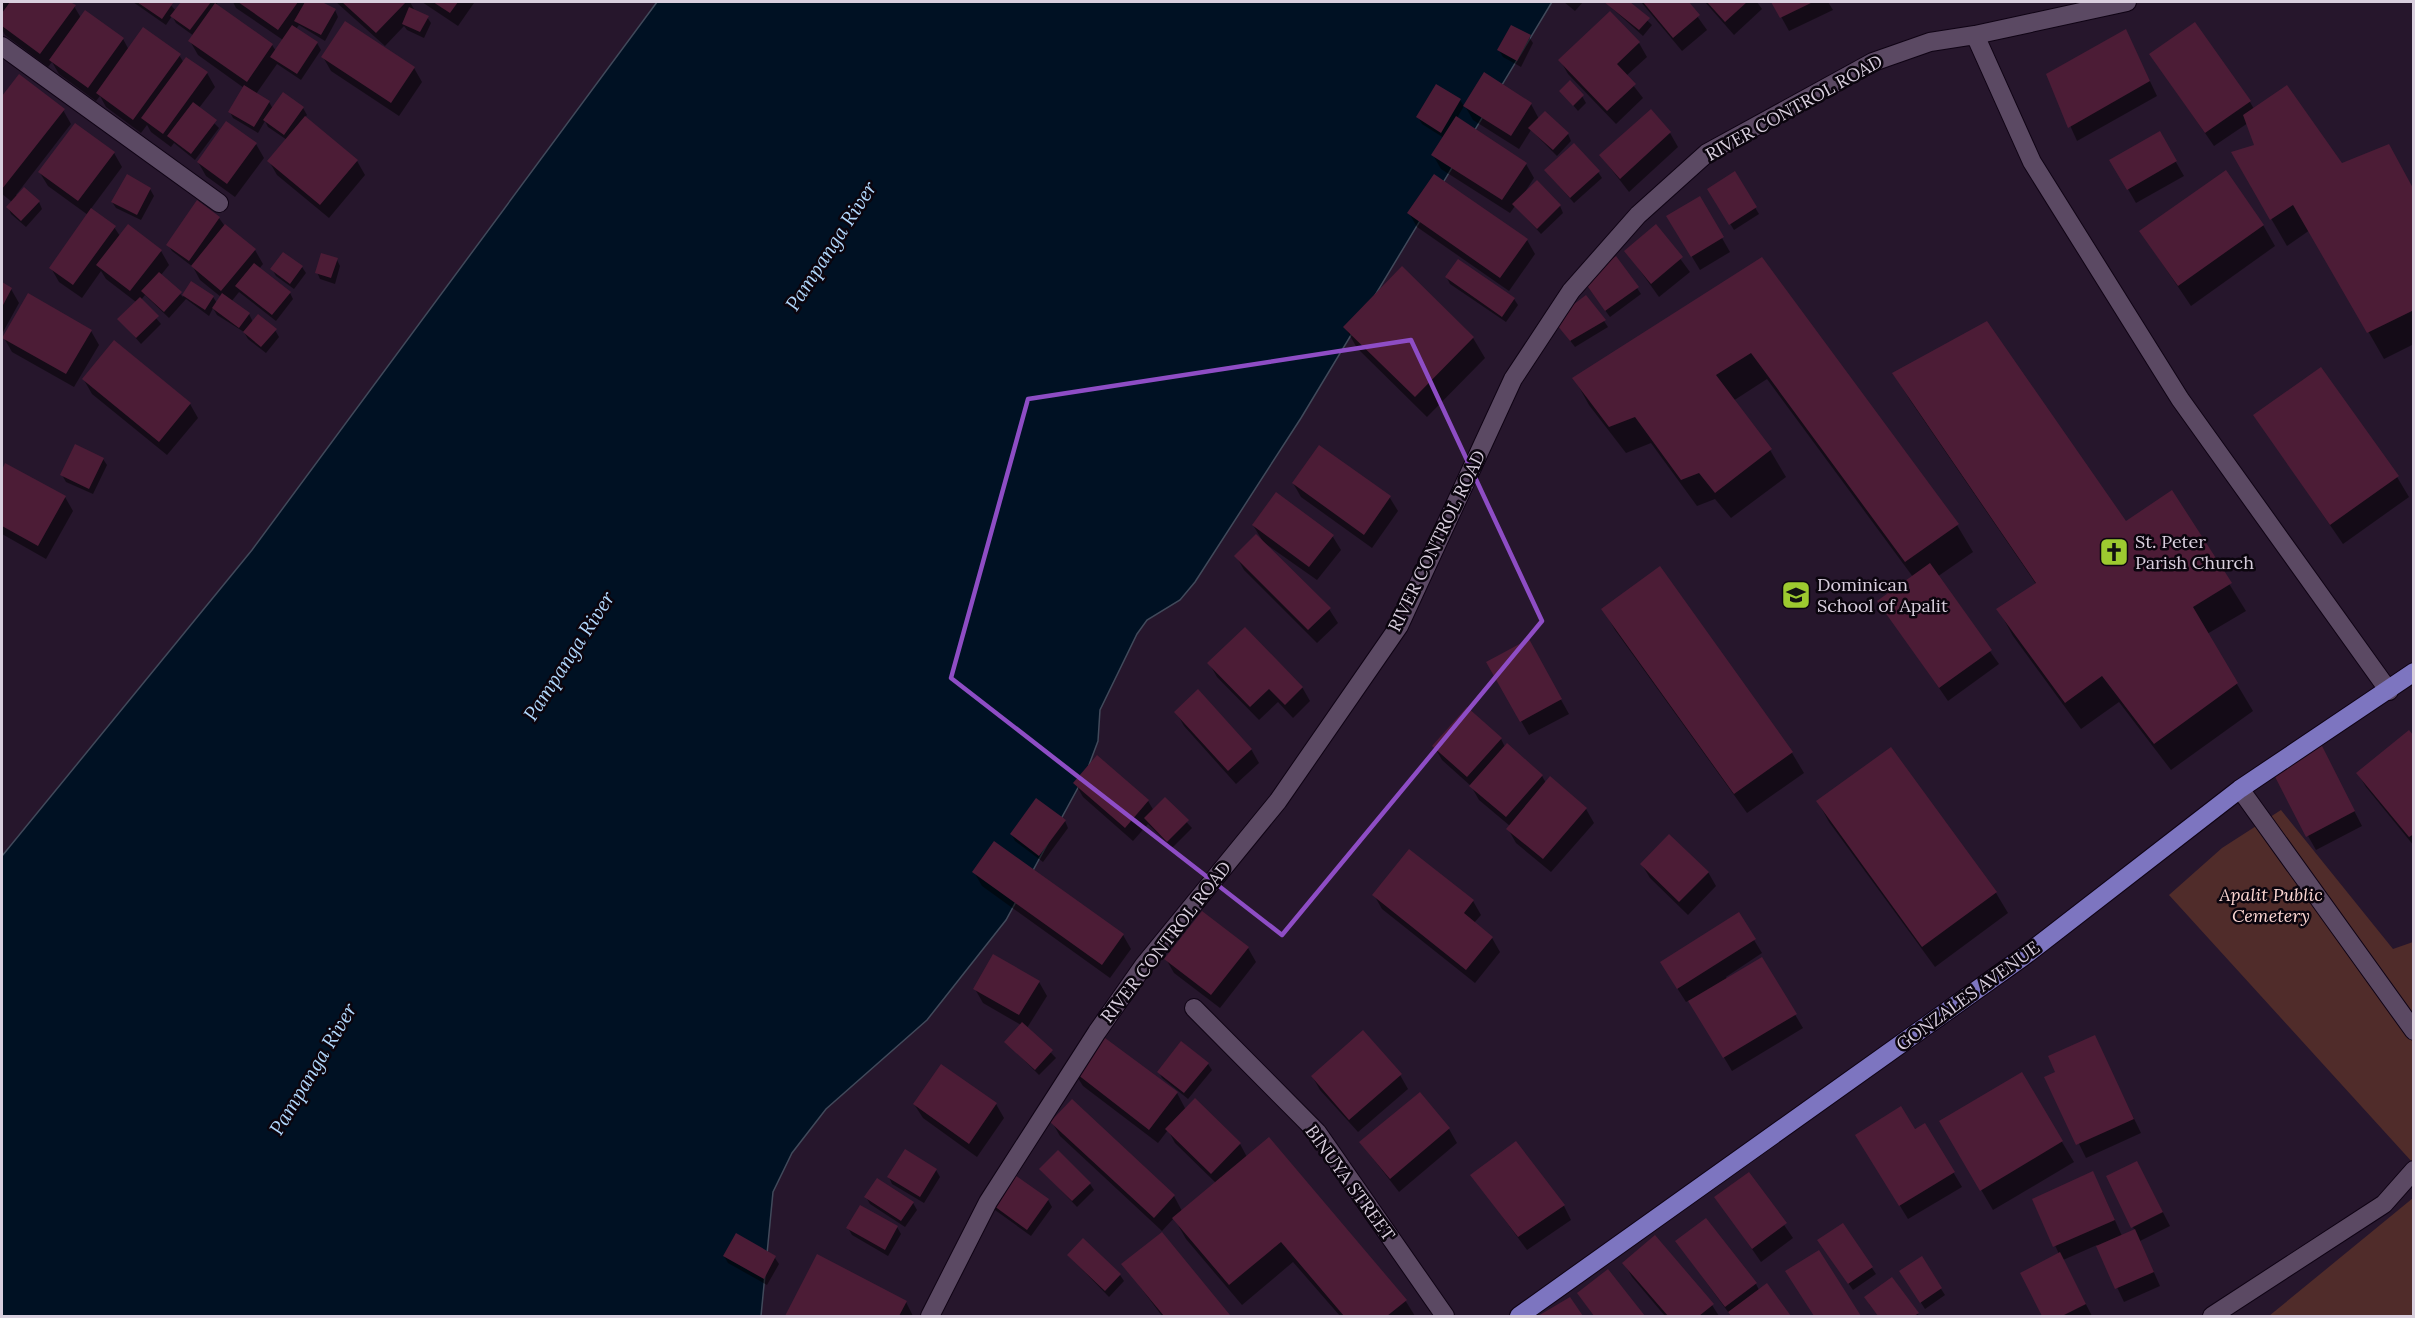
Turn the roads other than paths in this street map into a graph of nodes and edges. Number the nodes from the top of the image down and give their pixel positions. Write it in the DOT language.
graph roads {
  1 [pos="2127,2"];
  2 [pos="1975,35"];
  3 [pos="2,46"];
  4 [pos="219,203"];
  5 [pos="2414,672"];
  6 [pos="2389,691"];
  7 [pos="2240,789"];
  8 [pos="1194,1008"];
  9 [pos="2414,1031"];
  10 [pos="2414,1170"];
  11 [pos="930,1317"];
  12 [pos="1445,1317"];
  13 [pos="1519,1317"];
  14 [pos="2212,1317"];
  1 -- 2 [label="street, RIVER CONTROL ROAD"];
  2 -- 6 [label="street"];
  2 -- 11 [label="street, RIVER CONTROL ROAD"];
  3 -- 4 [label="street"];
  5 -- 6 [label="main road, GONZALES AVENUE"];
  6 -- 7 [label="main road, GONZALES AVENUE"];
  7 -- 9 [label="street"];
  7 -- 13 [label="main road, GONZALES AVENUE"];
  8 -- 12 [label="street, BINUYA STREET"];
  10 -- 14 [label="street"];
}
